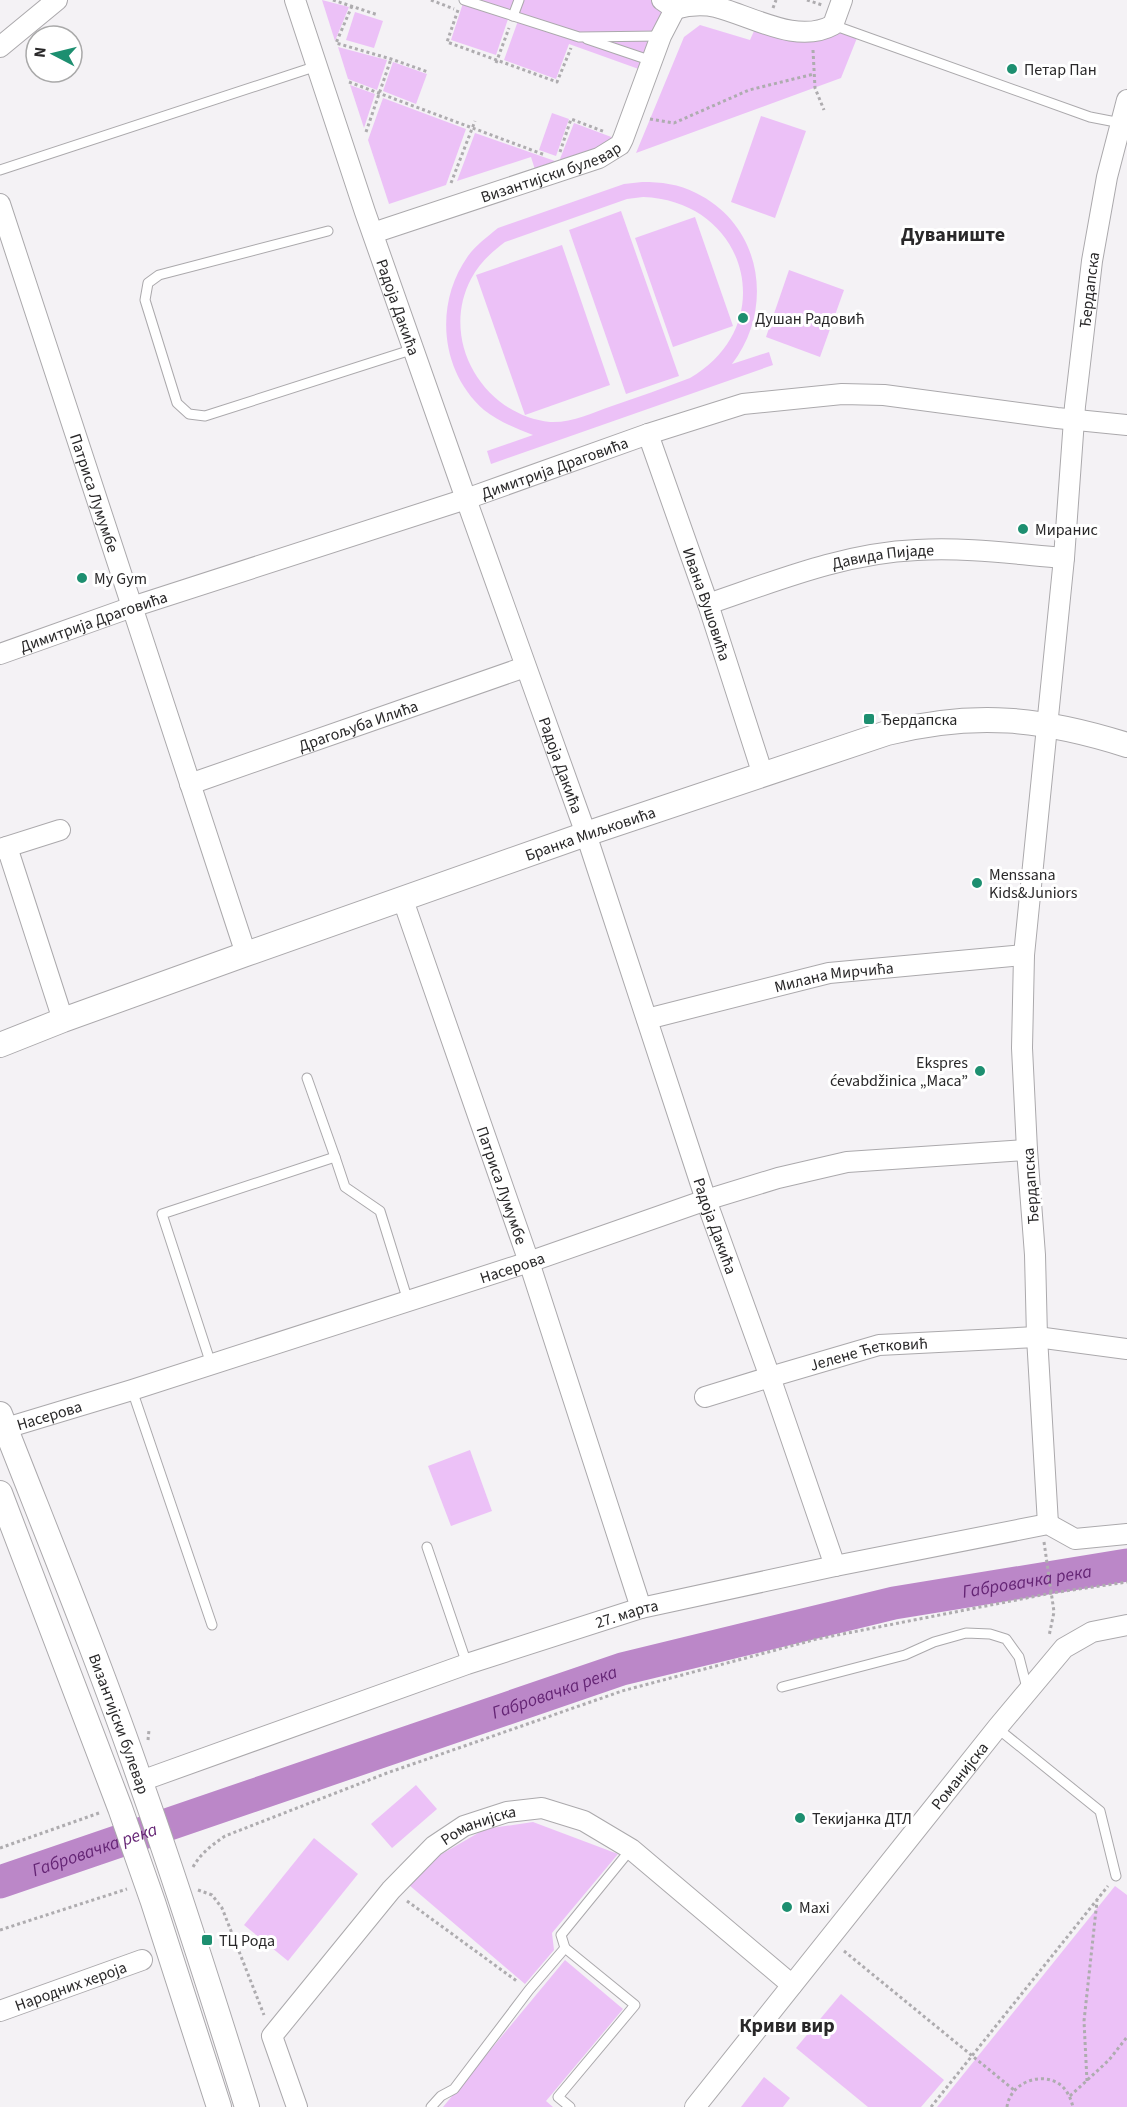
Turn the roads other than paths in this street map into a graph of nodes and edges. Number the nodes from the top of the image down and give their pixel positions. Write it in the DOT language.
graph roads {
  1 [pos="57,0"];
  2 [pos="295,0"];
  3 [pos="463,0"];
  4 [pos="519,0"];
  5 [pos="842,0"];
  6 [pos="668,5"];
  7 [pos="513,16"];
  8 [pos="824,28"];
  9 [pos="661,36"];
  10 [pos="579,37"];
  11 [pos="0,47"];
  12 [pos="652,61"];
  13 [pos="317,66"];
  14 [pos="1127,100"];
  15 [pos="1120,123"];
  16 [pos="0,170"];
  17 [pos="0,204"];
  18 [pos="328,231"];
  19 [pos="373,233"];
  20 [pos="414,349"];
  21 [pos="1075,420"];
  22 [pos="1127,425"];
  23 [pos="648,434"];
  24 [pos="466,499"];
  25 [pos="1064,558"];
  26 [pos="708,604"];
  27 [pos="132,607"];
  28 [pos="0,654"];
  29 [pos="525,667"];
  30 [pos="1048,724"];
  31 [pos="1127,745"];
  32 [pos="763,775"];
  33 [pos="190,784"];
  34 [pos="60,831"];
  35 [pos="586,834"];
  36 [pos="3,848"];
  37 [pos="403,900"];
  38 [pos="246,954"];
  39 [pos="1024,955"];
  40 [pos="647,1019"];
  41 [pos="63,1020"];
  42 [pos="2,1045"];
  43 [pos="307,1078"];
  44 [pos="1027,1150"];
  45 [pos="335,1157"];
  46 [pos="706,1200"];
  47 [pos="529,1262"];
  48 [pos="408,1301"];
  49 [pos="1038,1337"];
  50 [pos="1127,1349"];
  51 [pos="212,1364"];
  52 [pos="770,1377"];
  53 [pos="132,1390"];
  54 [pos="705,1397"];
  55 [pos="3,1421"];
  56 [pos="1,1500"];
  57 [pos="1048,1524"];
  58 [pos="1127,1534"];
  59 [pos="426,1547"];
  60 [pos="835,1566"];
  61 [pos="641,1608"];
  62 [pos="212,1625"];
  63 [pos="1127,1625"];
  64 [pos="467,1664"];
  65 [pos="782,1687"];
  66 [pos="1028,1690"];
  67 [pos="997,1728"];
  68 [pos="144,1790"];
  69 [pos="631,1849"];
  70 [pos="1116,1876"];
  71 [pos="565,1948"];
  72 [pos="142,1960"];
  73 [pos="792,1985"];
  74 [pos="0,2011"];
  75 [pos="219,2107"];
  76 [pos="247,2107"];
  77 [pos="297,2107"];
  78 [pos="431,2107"];
  79 [pos="570,2107"];
  80 [pos="695,2107"];
  1 -- 11 [label="street"];
  2 -- 13 [label="street, Радоја Дакића"];
  3 -- 7 [label="lane"];
  4 -- 7 [label="lane"];
  5 -- 8 [label="street"];
  6 -- 8 [label="street, Византијски булевар"];
  6 -- 9 [label="street, Византијски булевар"];
  7 -- 10 [label="lane"];
  8 -- 15 [label="lane"];
  9 -- 10 [label="lane"];
  9 -- 12 [label="street, Византијски булевар"];
  10 -- 12 [label="lane"];
  12 -- 19 [label="street, Византијски булевар"];
  13 -- 16 [label="lane"];
  13 -- 19 [label="street, Радоја Дакића"];
  14 -- 15 [label="street, Ђердапска"];
  15 -- 21 [label="street, Ђердапска"];
  17 -- 27 [label="street, Патриса Лумумбе"];
  18 -- 20 [label="lane"];
  19 -- 20 [label="street, Радоја Дакића"];
  20 -- 24 [label="street, Радоја Дакића"];
  21 -- 22 [label="street, Димитрија Драговића"];
  21 -- 23 [label="street, Димитрија Драговића"];
  21 -- 25 [label="street, Ђердапска"];
  23 -- 24 [label="street, Димитрија Драговића"];
  23 -- 26 [label="street, Ивана Вушовића"];
  24 -- 27 [label="street, Димитрија Драговића"];
  24 -- 29 [label="street, Радоја Дакића"];
  25 -- 26 [label="street, Давида Пијаде"];
  25 -- 30 [label="street, Ђердапска"];
  26 -- 32 [label="street, Ивана Вушовића"];
  27 -- 28 [label="street, Димитрија Драговића"];
  27 -- 33 [label="street, Патриса Лумумбе"];
  29 -- 33 [label="street, Драгољуба Илића"];
  29 -- 35 [label="street, Радоја Дакића"];
  30 -- 31 [label="street, Бранка Миљковића"];
  30 -- 32 [label="street, Бранка Миљковића"];
  30 -- 39 [label="street, Ђердапска"];
  32 -- 35 [label="street, Бранка Миљковића"];
  33 -- 38 [label="street, Патриса Лумумбе"];
  34 -- 36 [label="street"];
  35 -- 37 [label="street, Бранка Миљковића"];
  35 -- 40 [label="street, Радоја Дакића"];
  36 -- 41 [label="street"];
  37 -- 38 [label="street, Бранка Миљковића"];
  37 -- 47 [label="street, Патриса Лумумбе"];
  38 -- 41 [label="street, Бранка Миљковића"];
  39 -- 40 [label="street, Милана Мирчића"];
  39 -- 44 [label="street, Ђердапска"];
  40 -- 46 [label="street, Радоја Дакића"];
  41 -- 42 [label="street, Бранка Миљковића"];
  43 -- 45 [label="lane"];
  44 -- 46 [label="street, Насерова"];
  44 -- 49 [label="street, Ђердапска"];
  45 -- 48 [label="lane"];
  45 -- 51 [label="lane"];
  46 -- 47 [label="street, Насерова"];
  46 -- 52 [label="street, Радоја Дакића"];
  47 -- 48 [label="street, Насерова"];
  47 -- 61 [label="street, Патриса Лумумбе"];
  48 -- 51 [label="street, Насерова"];
  49 -- 50 [label="street, Јелене Ћетковић"];
  49 -- 52 [label="street, Јелене Ћетковић"];
  49 -- 57 [label="street, Ђердапска"];
  51 -- 53 [label="street, Насерова"];
  52 -- 54 [label="street, Јелене Ћетковић"];
  52 -- 60 [label="street, Радоја Дакића"];
  53 -- 55 [label="street, Насерова"];
  53 -- 62 [label="lane"];
  55 -- 68 [label="street, Византијски булевар"];
  56 -- 75 [label="street, Византијски булевар"];
  57 -- 58 [label="street"];
  57 -- 60 [label="street, 27. марта"];
  59 -- 64 [label="lane"];
  60 -- 61 [label="street, 27. марта"];
  61 -- 64 [label="street, 27. марта"];
  63 -- 66 [label="street, Романијска"];
  64 -- 68 [label="street, 27. марта"];
  65 -- 66 [label="lane"];
  66 -- 67 [label="street, Романијска"];
  67 -- 70 [label="lane"];
  67 -- 73 [label="street, Романијска"];
  68 -- 76 [label="street, Византијски булевар"];
  69 -- 71 [label="lane"];
  69 -- 73 [label="street, Романијска"];
  69 -- 77 [label="street, Романијска"];
  71 -- 78 [label="lane"];
  71 -- 79 [label="lane"];
  72 -- 74 [label="street, Народних хероја"];
  73 -- 80 [label="street, Романијска"];
}
